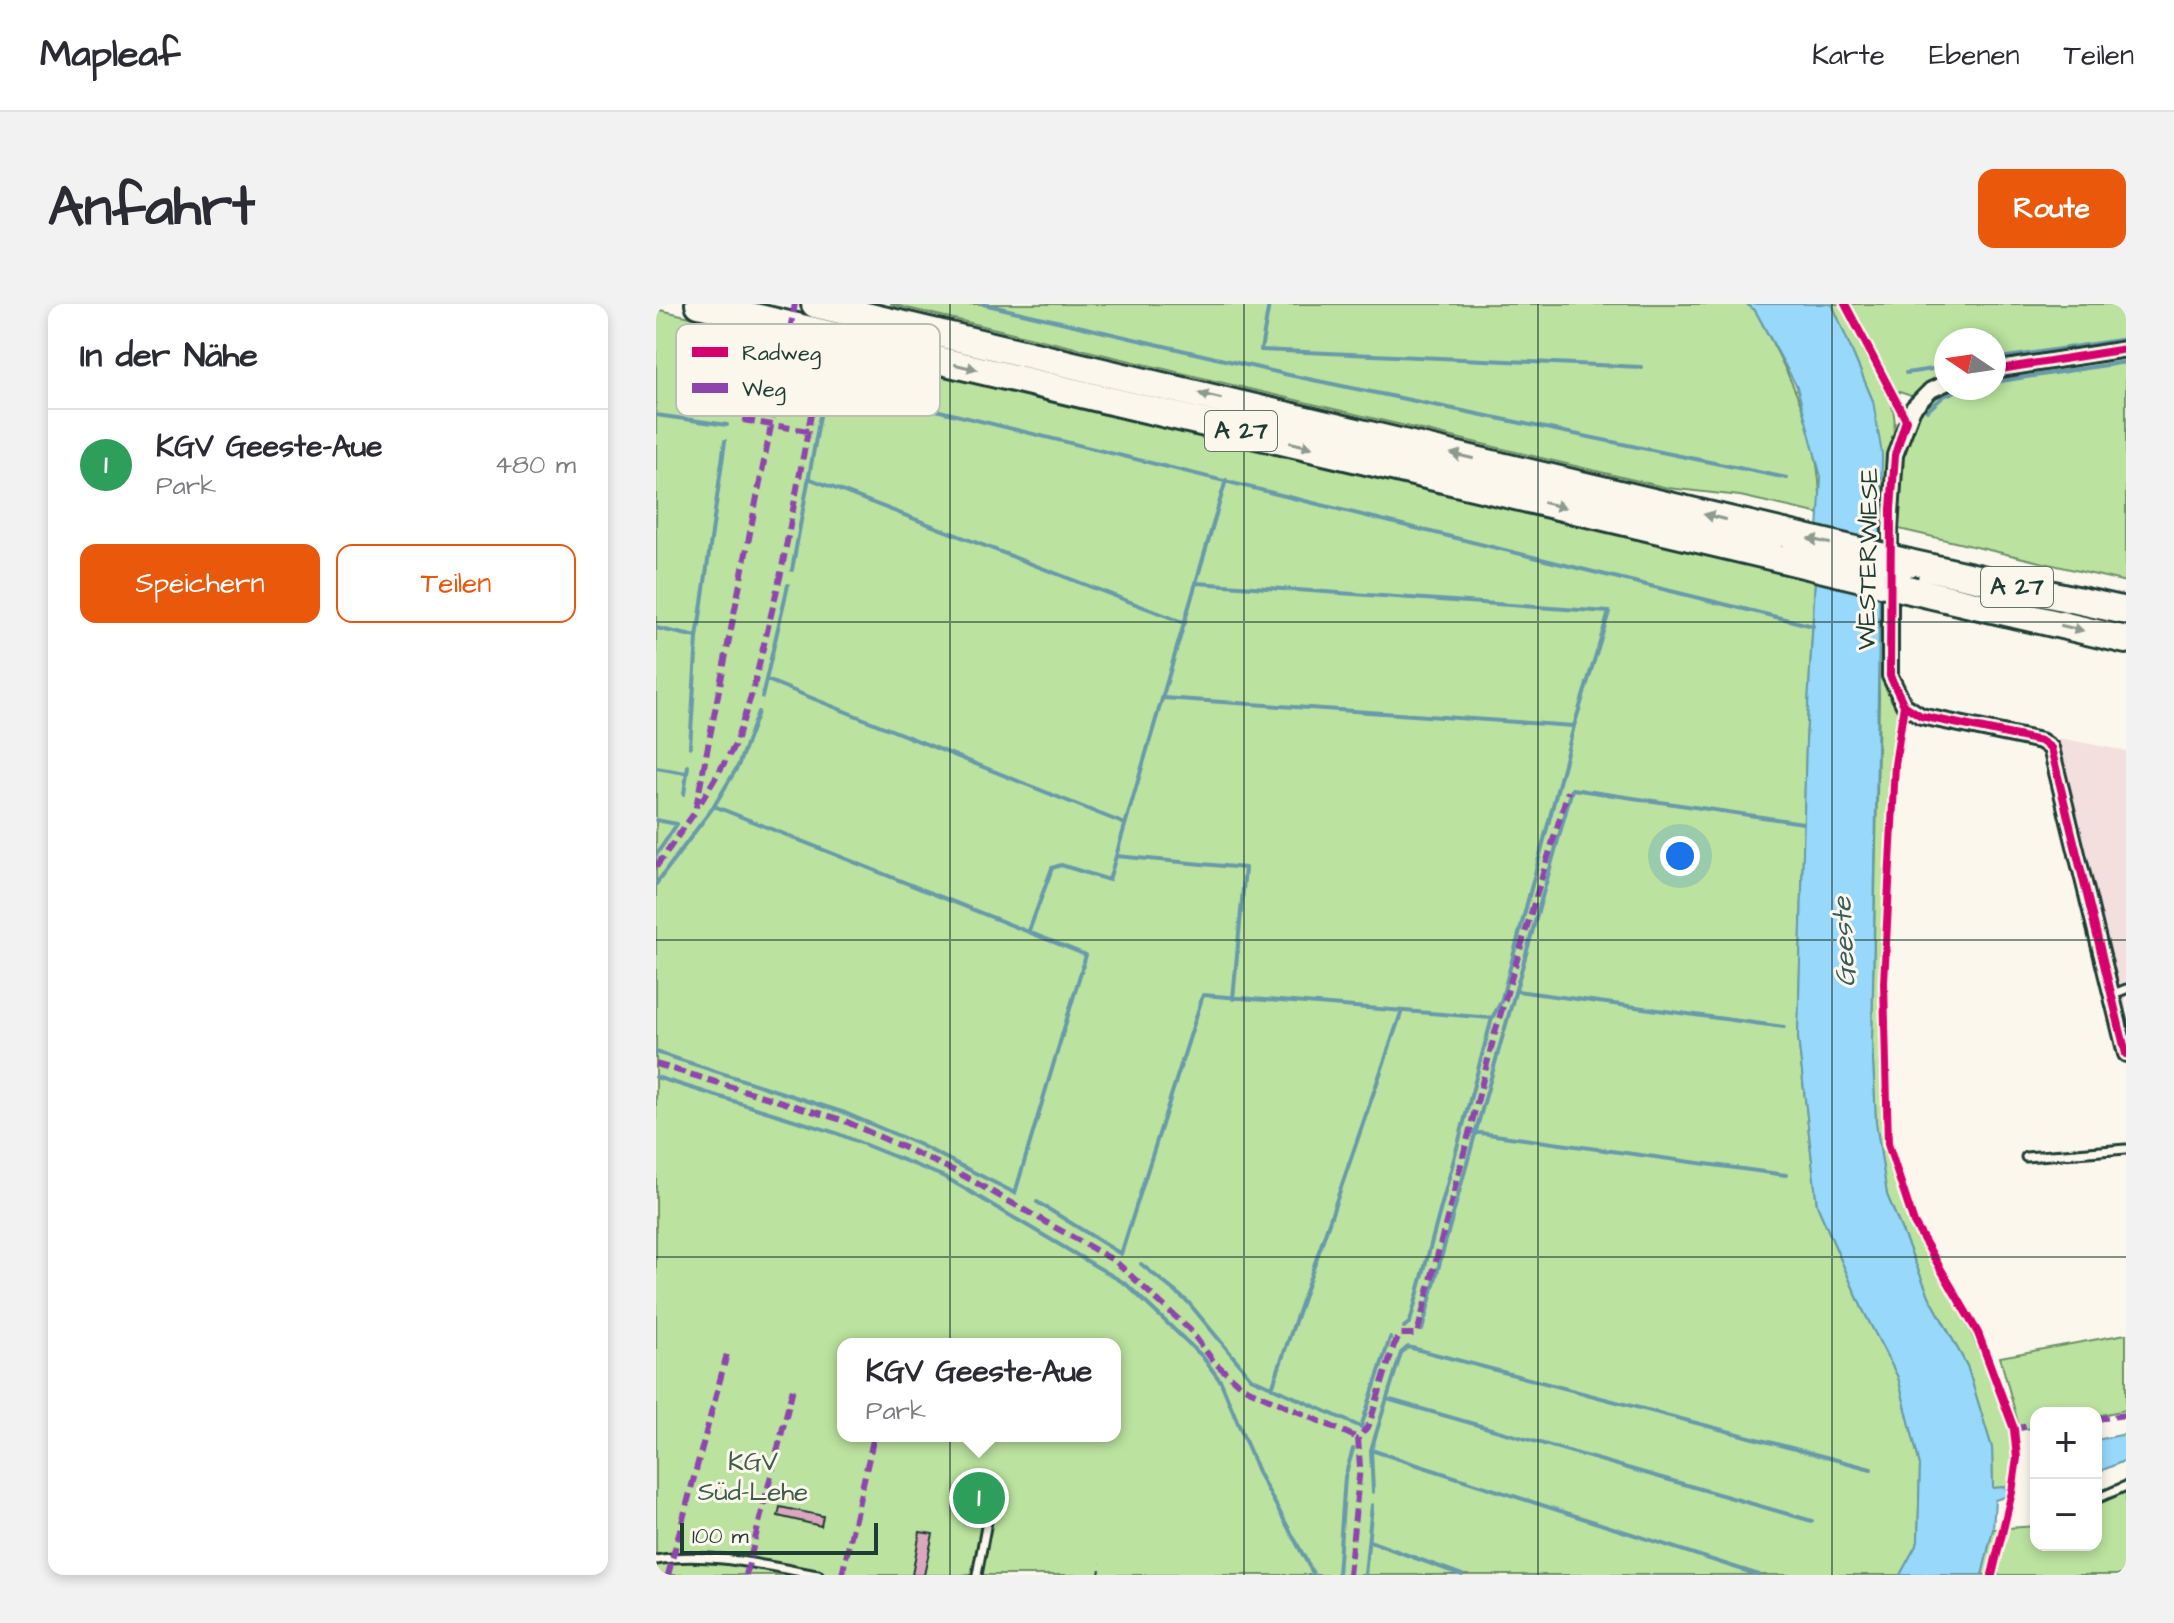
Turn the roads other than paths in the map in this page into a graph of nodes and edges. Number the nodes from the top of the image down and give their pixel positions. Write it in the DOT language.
graph roads {
  1 [pos="699,304"];
  2 [pos="815,304"];
  3 [pos="789,324"];
  4 [pos="895,324"];
  5 [pos="940,335"];
  6 [pos="2126,349"];
  7 [pos="940,358"];
  8 [pos="2006,368"];
  9 [pos="1934,389"];
  10 [pos="1783,546"];
  11 [pos="2126,611"];
  12 [pos="2126,640"];
  13 [pos="2126,989"];
  14 [pos="2111,995"];
  15 [pos="2122,1021"];
  16 [pos="2126,1054"];
  17 [pos="2126,1149"];
  18 [pos="2026,1157"];
  19 [pos="2126,1486"];
  20 [pos="993,1489"];
  21 [pos="2102,1496"];
  22 [pos="656,1560"];
  23 [pos="818,1575"];
  24 [pos="977,1575"];
  1 -- 3 [label="highway, A 27, one-way"];
  4 -- 2 [label="highway, A 27, one-way"];
  10 -- 5 [label="highway, A 27, one-way"];
  6 -- 8 [label="street"];
  7 -- 10 [label="highway, A 27, one-way"];
  9 -- 14 [label="street, WESTERWIESE"];
  11 -- 10 [label="highway, A 27, one-way, bridge"];
  10 -- 12 [label="highway, A 27, one-way, bridge"];
  13 -- 14 [label="lane"];
  14 -- 15 [label="street"];
  15 -- 16 [label="street"];
  17 -- 18 [label="lane"];
  19 -- 21 [label="lane"];
  20 -- 24 [label="lane"];
  22 -- 23 [label="lane"];
}
